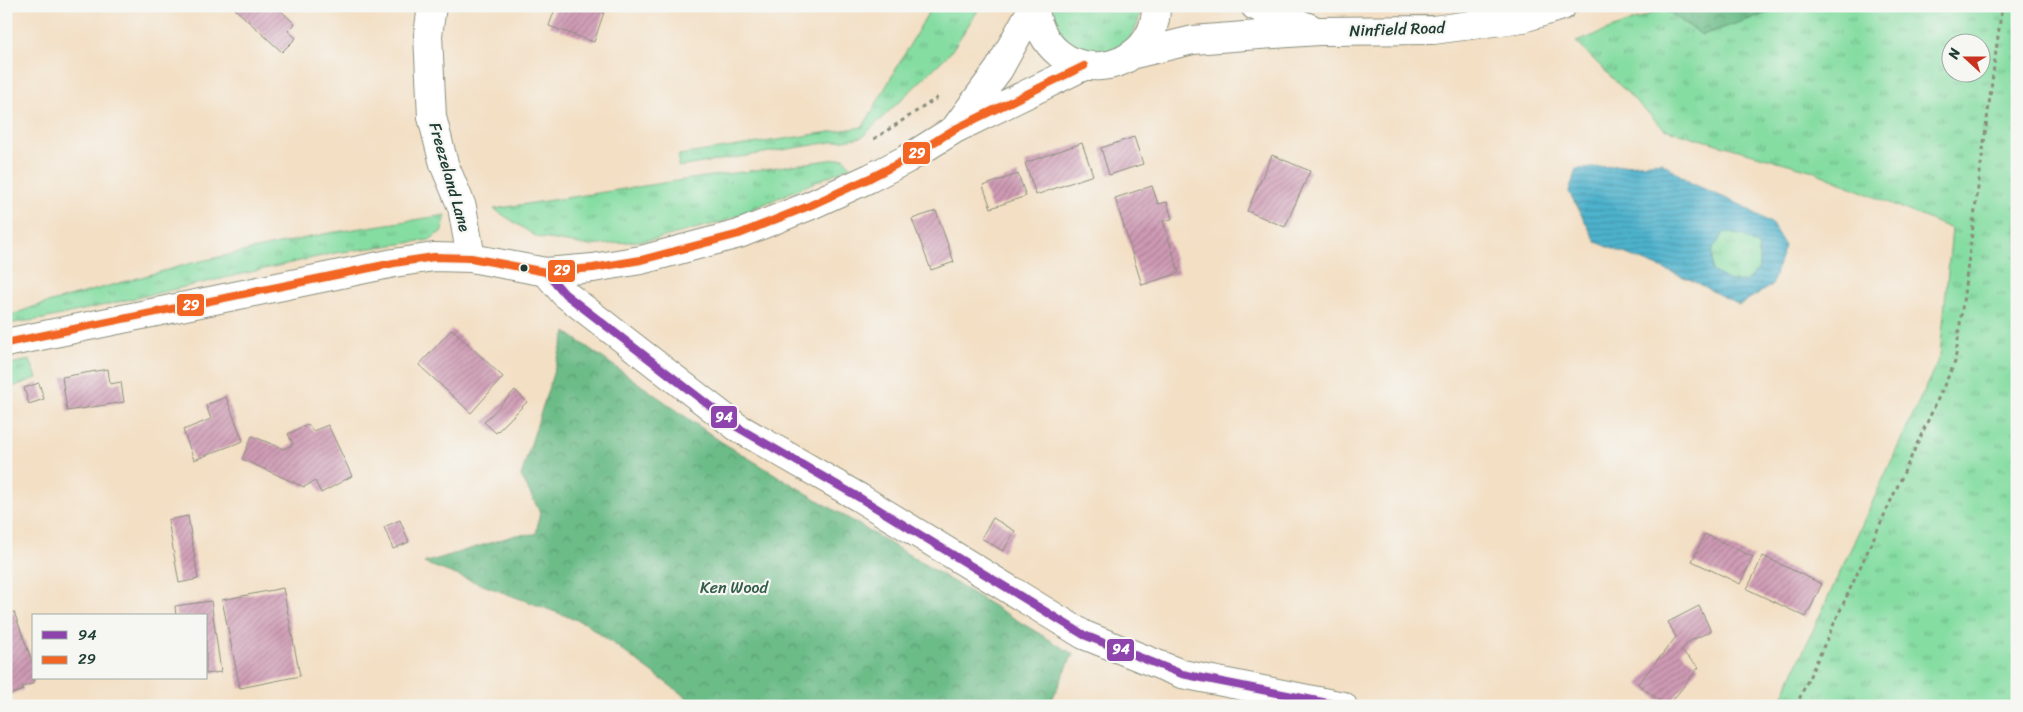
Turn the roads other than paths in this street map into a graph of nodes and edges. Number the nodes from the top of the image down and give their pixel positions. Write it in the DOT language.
graph roads {
  1 [pos="432,6"];
  2 [pos="1034,6"];
  3 [pos="1156,6"];
  4 [pos="1255,6"];
  5 [pos="1562,6"];
  6 [pos="1319,31"];
  7 [pos="1131,55"];
  8 [pos="1084,66"];
  9 [pos="955,129"];
  10 [pos="471,258"];
  11 [pos="546,272"];
  12 [pos="6,343"];
  13 [pos="1343,706"];
  1 -- 10 [label="main road, Freezeland Lane"];
  2 -- 8 [label="main road"];
  2 -- 9 [label="main road"];
  3 -- 7 [label="main road"];
  4 -- 6 [label="main road, Ninfield Road"];
  5 -- 6 [label="main road, Ninfield Road"];
  6 -- 7 [label="main road, Ninfield Road"];
  7 -- 8 [label="main road, Ninfield Road"];
  8 -- 9 [label="main road"];
  9 -- 11 [label="main road"];
  10 -- 11 [label="main road"];
  10 -- 12 [label="main road"];
  11 -- 13 [label="main road"];
}
